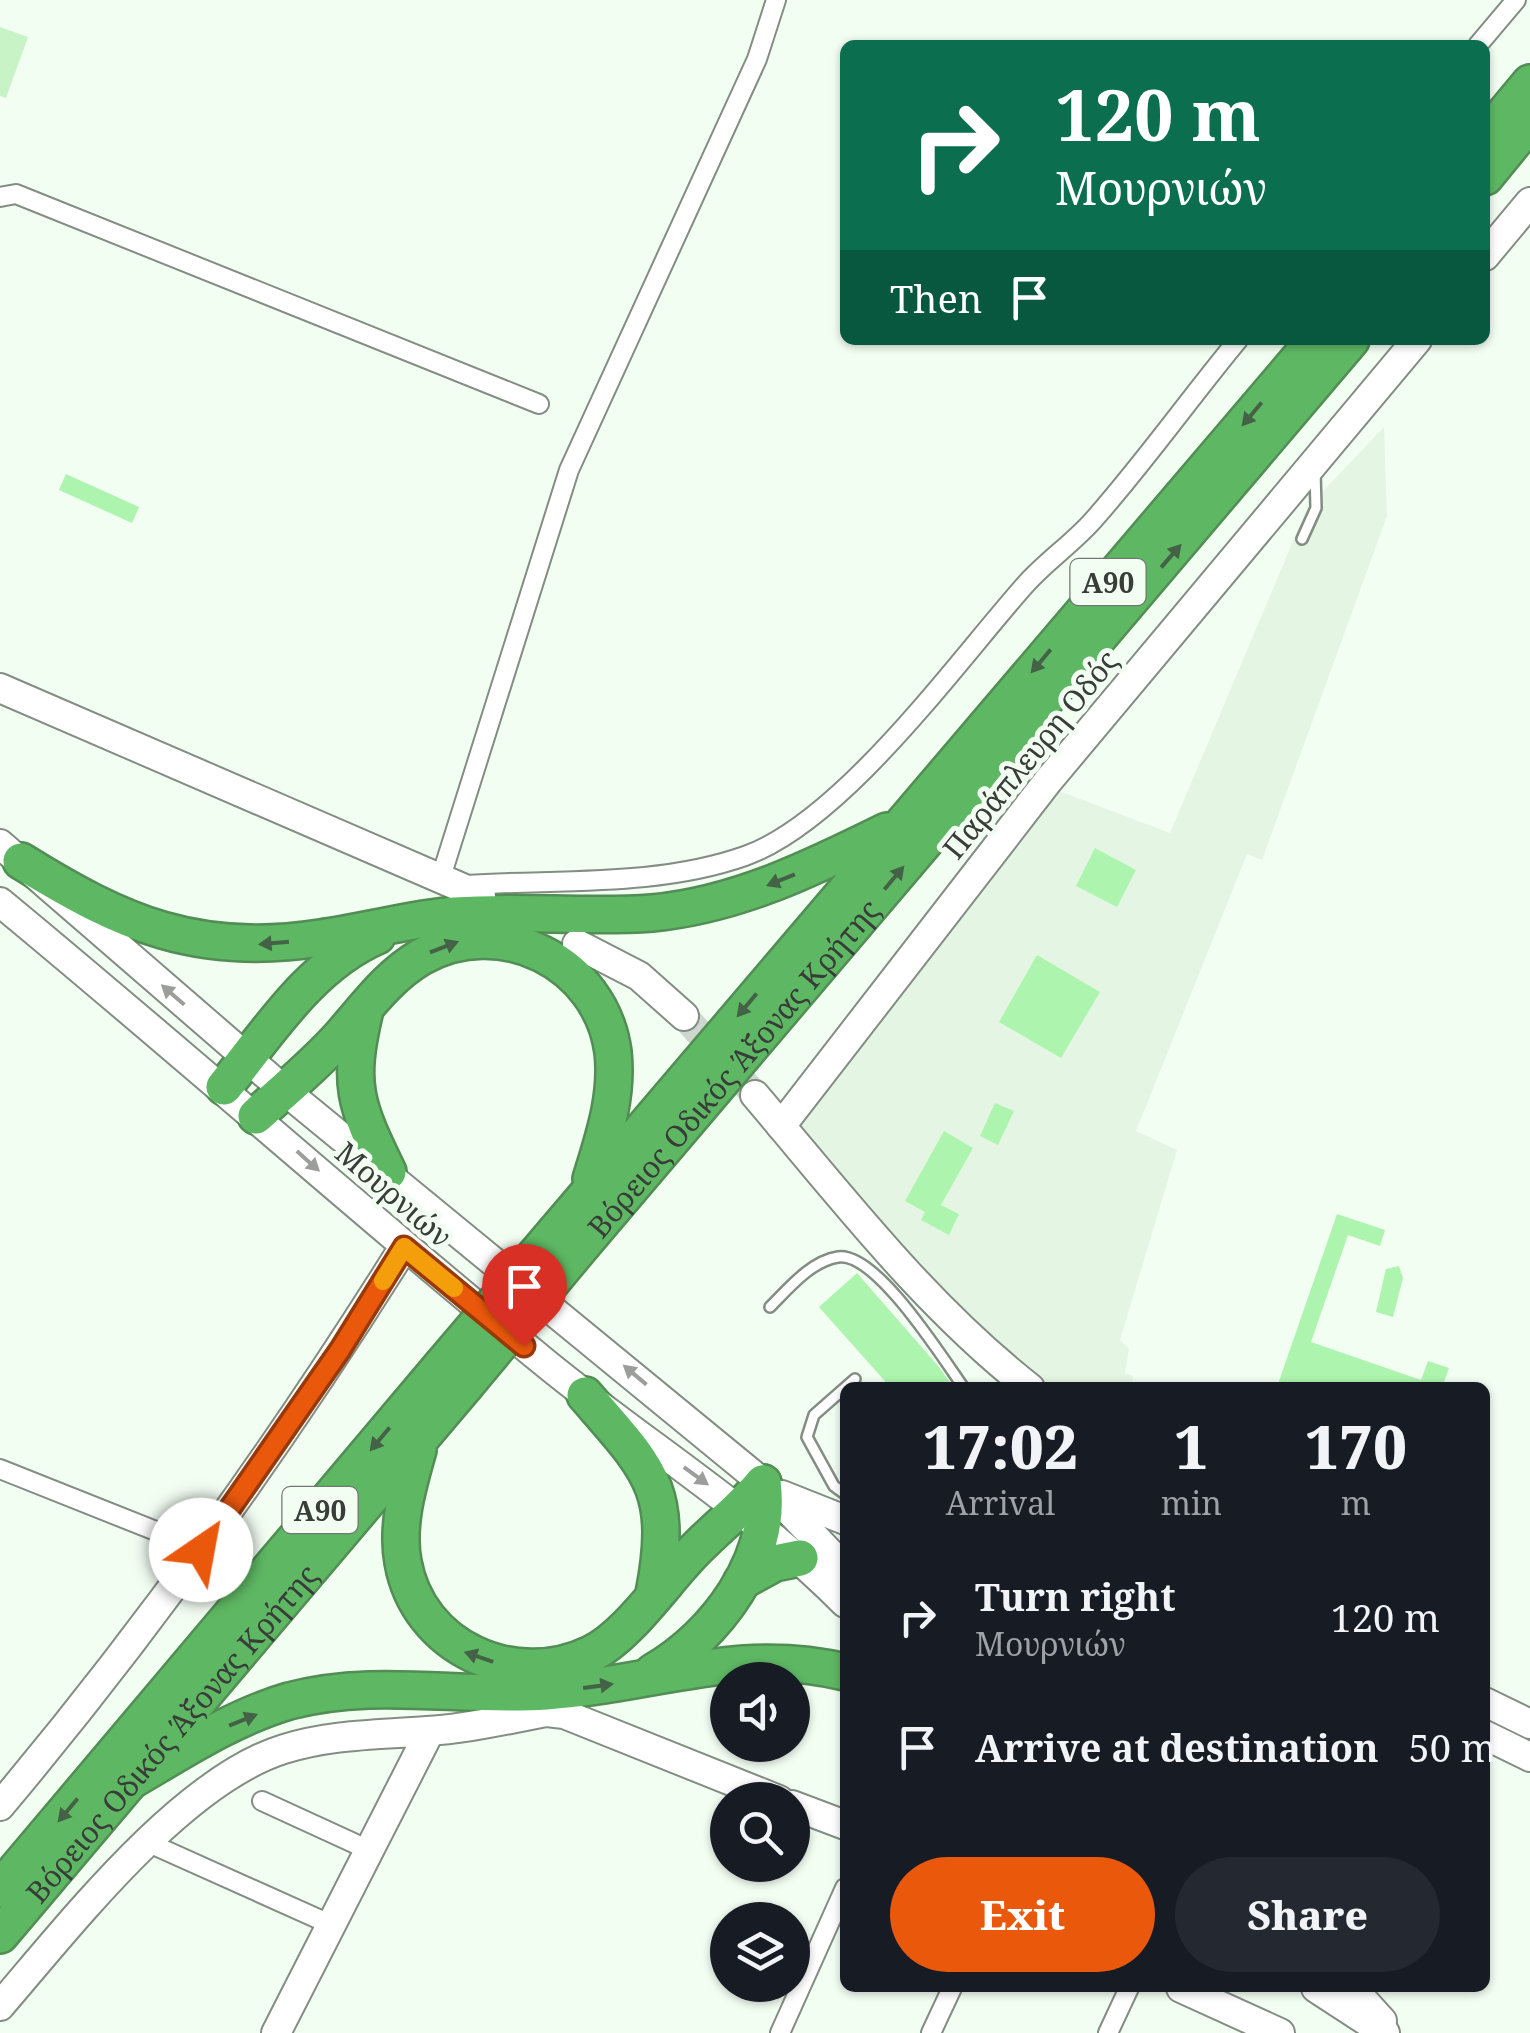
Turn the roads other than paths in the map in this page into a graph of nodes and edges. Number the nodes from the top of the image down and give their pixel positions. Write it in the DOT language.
graph roads {
  1 [pos="776,0"];
  2 [pos="1516,0"];
  3 [pos="1482,40"];
  4 [pos="1530,83"];
  5 [pos="1530,122"];
  6 [pos="1490,131"];
  7 [pos="1490,171"];
  8 [pos="0,197"];
  9 [pos="1530,202"];
  10 [pos="1490,250"];
  11 [pos="1234,345"];
  12 [pos="1311,345"];
  13 [pos="1347,345"];
  14 [pos="1413,345"];
  15 [pos="539,404"];
  16 [pos="1314,468"];
  17 [pos="1302,540"];
  18 [pos="0,688"];
  19 [pos="902,824"];
  20 [pos="10,853"];
  21 [pos="461,886"];
  22 [pos="0,902"];
  23 [pos="405,924"];
  24 [pos="577,944"];
  25 [pos="367,1004"];
  26 [pos="684,1016"];
  27 [pos="247,1059"];
  28 [pos="224,1087"];
  29 [pos="284,1090"];
  30 [pos="755,1095"];
  31 [pos="256,1116"];
  32 [pos="781,1126"];
  33 [pos="388,1172"];
  34 [pos="587,1194"];
  35 [pos="570,1237"];
  36 [pos="404,1247"];
  37 [pos="770,1308"];
  38 [pos="454,1375"];
  39 [pos="855,1379"];
  40 [pos="852,1382"];
  41 [pos="960,1382"];
  42 [pos="1019,1382"];
  43 [pos="840,1392"];
  44 [pos="585,1396"];
  45 [pos="421,1439"];
  46 [pos="0,1470"];
  47 [pos="840,1490"];
  48 [pos="756,1507"];
  49 [pos="840,1518"];
  50 [pos="201,1550"];
  51 [pos="831,1562"];
  52 [pos="742,1581"];
  53 [pos="840,1588"];
  54 [pos="654,1594"];
  55 [pos="840,1671"];
  56 [pos="644,1678"];
  57 [pos="1490,1704"];
  58 [pos="1530,1724"];
  59 [pos="430,1731"];
  60 [pos="1490,1737"];
  61 [pos="1530,1757"];
  62 [pos="734,1782"];
  63 [pos="127,1783"];
  64 [pos="262,1801"];
  65 [pos="0,1806"];
  66 [pos="810,1810"];
  67 [pos="840,1818"];
  68 [pos="148,1843"];
  69 [pos="371,1851"];
  70 [pos="0,1889"];
  71 [pos="840,1899"];
  72 [pos="334,1926"];
  73 [pos="0,1936"];
  74 [pos="950,1992"];
  75 [pos="1127,1992"];
  76 [pos="1190,1992"];
  77 [pos="1322,1992"];
  78 [pos="1356,1992"];
  79 [pos="0,2006"];
  80 [pos="276,2033"];
  81 [pos="780,2033"];
  82 [pos="931,2033"];
  83 [pos="1108,2033"];
  84 [pos="1280,2033"];
  85 [pos="1385,2033"];
  86 [pos="1393,2033"];
  1 -- 21 [label="street"];
  2 -- 3 [label="street"];
  4 -- 6 [label="highway"];
  5 -- 7 [label="highway"];
  8 -- 15 [label="street"];
  9 -- 10 [label="street"];
  11 -- 21 [label="street"];
  12 -- 19 [label="highway, Βόρειος Οδικός Άξονας Κρήτης / Α90, one-way"];
  35 -- 13 [label="highway, Βόρειος Οδικός Άξονας Κρήτης / Α90, one-way"];
  14 -- 16 [label="street, Παράπλευρη Οδός"];
  16 -- 17 [label="lane"];
  16 -- 32 [label="street, Παράπλευρη Οδός"];
  18 -- 21 [label="street"];
  19 -- 23 [label="highway, one-way"];
  19 -- 34 [label="highway, Βόρειος Οδικός Άξονας Κρήτης / Α90, one-way"];
  23 -- 20 [label="highway, one-way"];
  27 -- 20 [label="street, one-way"];
  22 -- 28 [label="street, Μουρνιών"];
  23 -- 27 [label="highway"];
  24 -- 26 [label="street"];
  25 -- 29 [label="highway"];
  25 -- 33 [label="highway"];
  25 -- 34 [label="highway, one-way"];
  27 -- 28 [label="highway"];
  27 -- 29 [label="street"];
  28 -- 31 [label="street, Μουρνιών"];
  29 -- 31 [label="highway"];
  29 -- 33 [label="street"];
  30 -- 32 [label="street"];
  31 -- 36 [label="street, Μουρνιών, one-way"];
  32 -- 42 [label="street"];
  48 -- 33 [label="street, one-way"];
  34 -- 35 [label="highway, Βόρειος Οδικός Άξονας Κρήτης / Α90"];
  35 -- 38 [label="highway, Βόρειος Οδικός Άξονας Κρήτης / Α90, bridge"];
  36 -- 44 [label="street, Μουρνιών"];
  36 -- 50 [label="street"];
  37 -- 41 [label="lane"];
  38 -- 45 [label="highway, Βόρειος Οδικός Άξονας Κρήτης / Α90"];
  38 -- 70 [label="highway, Βόρειος Οδικός Άξονας Κρήτης / Α90, one-way"];
  39 -- 40 [label="lane"];
  43 -- 47 [label="lane"];
  44 -- 48 [label="street, Μουρνιών, one-way"];
  44 -- 54 [label="highway"];
  54 -- 45 [label="highway, one-way"];
  45 -- 63 [label="highway, Βόρειος Οδικός Άξονας Κρήτης / Α90"];
  46 -- 50 [label="street"];
  48 -- 49 [label="street"];
  48 -- 51 [label="street, Μουρνιών"];
  48 -- 51 [label="street, Μουρνιών"];
  48 -- 52 [label="highway"];
  48 -- 54 [label="highway"];
  50 -- 65 [label="street"];
  51 -- 52 [label="highway"];
  51 -- 53 [label="street, Μουρνιών"];
  52 -- 56 [label="highway"];
  55 -- 56 [label="highway"];
  63 -- 56 [label="highway, one-way"];
  57 -- 58 [label="street"];
  59 -- 62 [label="street"];
  59 -- 68 [label="street"];
  59 -- 69 [label="street"];
  60 -- 61 [label="street"];
  63 -- 73 [label="highway, Βόρειος Οδικός Άξονας Κρήτης / Α90"];
  64 -- 69 [label="street"];
  66 -- 67 [label="street"];
  68 -- 72 [label="street"];
  68 -- 79 [label="street"];
  69 -- 72 [label="street"];
  71 -- 81 [label="street"];
  72 -- 80 [label="street"];
  74 -- 82 [label="street"];
  75 -- 83 [label="street"];
  76 -- 84 [label="street"];
  77 -- 85 [label="street"];
  78 -- 86 [label="street"];
}
